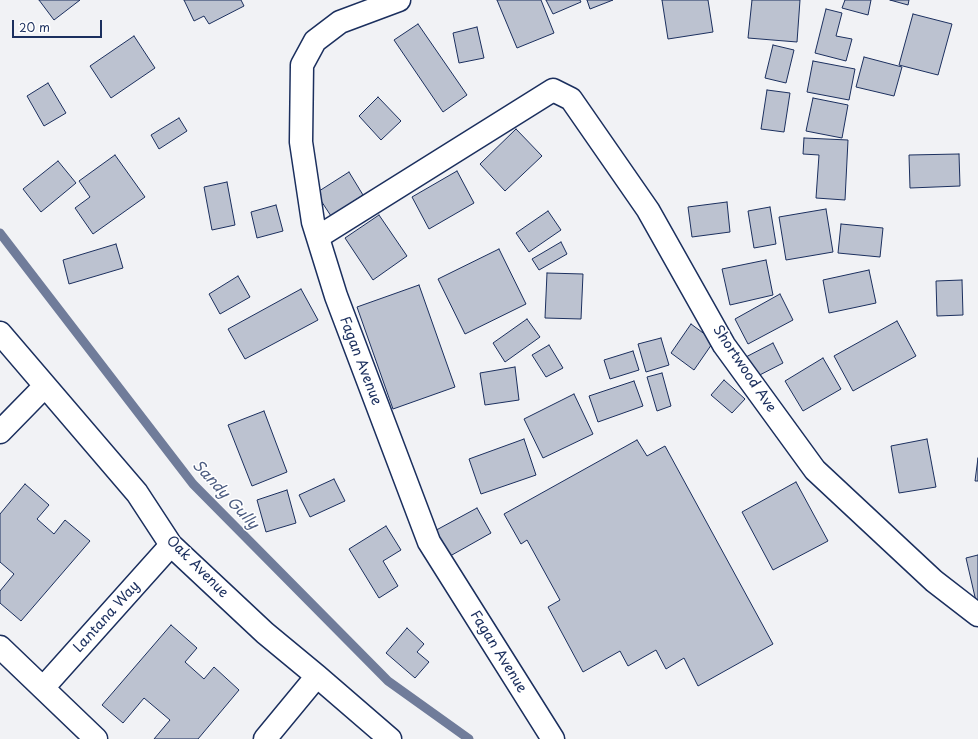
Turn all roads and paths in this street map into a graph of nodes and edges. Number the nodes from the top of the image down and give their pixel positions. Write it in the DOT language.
graph roads {
  1 [pos="399,0"];
  2 [pos="318,237"];
  3 [pos="0,333"];
  4 [pos="45,386"];
  5 [pos="0,432"];
  6 [pos="171,545"];
  7 [pos="978,615"];
  8 [pos="0,647"];
  9 [pos="317,676"];
  10 [pos="43,688"];
  11 [pos="96,739"];
  12 [pos="265,739"];
  13 [pos="390,739"];
  14 [pos="553,739"];
  1 -- 2 [label="street, Fagan Avenue"];
  2 -- 7 [label="street, Shortwood Ave"];
  2 -- 14 [label="street, Fagan Avenue"];
  3 -- 4 [label="street, Oak Avenue"];
  4 -- 5 [label="street"];
  4 -- 6 [label="street, Oak Avenue"];
  6 -- 9 [label="street, Oak Avenue"];
  6 -- 10 [label="street, Lantana Way"];
  8 -- 10 [label="street"];
  9 -- 12 [label="street"];
  9 -- 13 [label="street, Oak Avenue"];
  10 -- 11 [label="street"];
}
